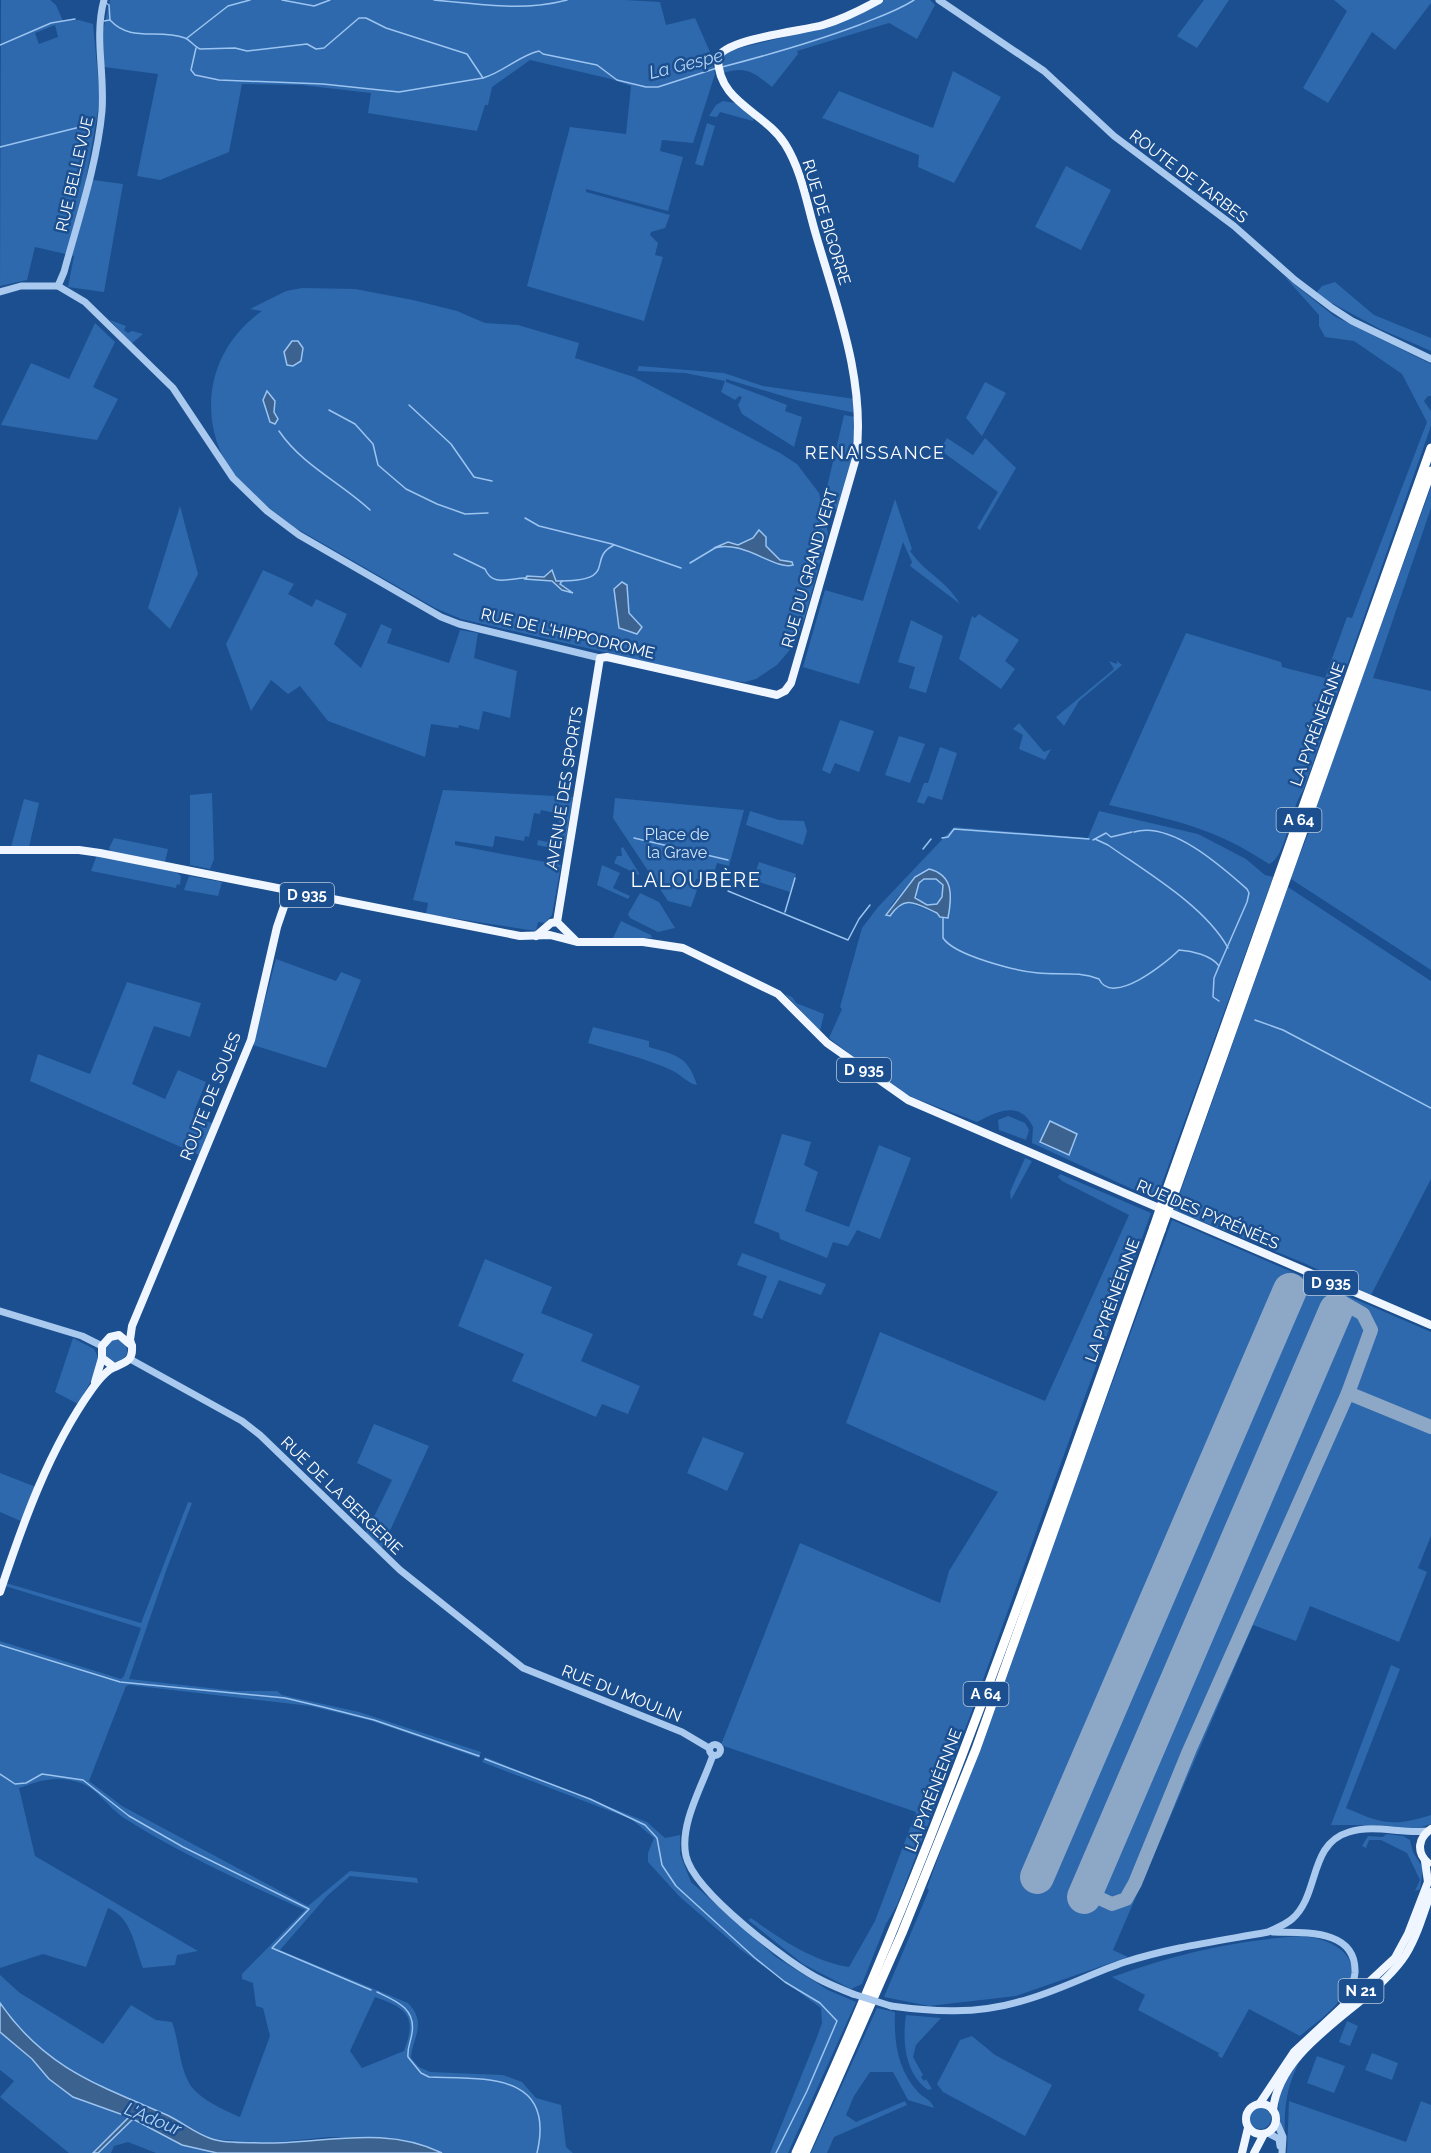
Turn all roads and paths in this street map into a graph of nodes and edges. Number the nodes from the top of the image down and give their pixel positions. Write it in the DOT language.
graph roads {
  1 [pos="879,0"];
  2 [pos="939,0"];
  3 [pos="102,7"];
  4 [pos="58,286"];
  5 [pos="0,292"];
  6 [pos="1431,359"];
  7 [pos="858,406"];
  8 [pos="1431,448"];
  9 [pos="1431,471"];
  10 [pos="600,658"];
  11 [pos="777,695"];
  12 [pos="0,850"];
  13 [pos="289,892"];
  14 [pos="560,925"];
  15 [pos="552,933"];
  16 [pos="577,942"];
  17 [pos="1170,1193"];
  18 [pos="1157,1229"];
  19 [pos="141,1305"];
  20 [pos="0,1311"];
  21 [pos="1431,1325"];
  22 [pos="115,1335"];
  23 [pos="102,1346"];
  24 [pos="132,1346"];
  25 [pos="102,1358"];
  26 [pos="130,1359"];
  27 [pos="114,1367"];
  28 [pos="92,1388"];
  29 [pos="0,1593"];
  30 [pos="523,1668"];
  31 [pos="1430,1830"];
  32 [pos="1403,1831"];
  33 [pos="1419,1846"];
  34 [pos="1428,1863"];
  35 [pos="1431,1892"];
  36 [pos="1268,1932"];
  37 [pos="1343,2007"];
  38 [pos="1260,2103"];
  39 [pos="1273,2110"];
  40 [pos="1276,2121"];
  41 [pos="1248,2128"];
  42 [pos="1266,2133"];
  43 [pos="1282,2152"];
  44 [pos="796,2153"];
  45 [pos="805,2153"];
  46 [pos="1242,2153"];
  47 [pos="1254,2153"];
  1 -- 7 [label="main road, RUE DE BIGORRE"];
  2 -- 6 [label="street, ROUTE DE TARBES"];
  3 -- 4 [label="street, RUE BELLEVUE"];
  4 -- 5 [label="street"];
  4 -- 10 [label="street, RUE DE L'HIPPODROME"];
  7 -- 11 [label="main road, RUE DU GRAND VERT"];
  8 -- 17 [label="highway, LA PYRÉNÉENNE / A 64"];
  9 -- 17 [label="highway, LA PYRÉNÉENNE / A 64"];
  10 -- 11 [label="main road, RUE DE L'HIPPODROME"];
  10 -- 14 [label="main road, AVENUE DES SPORTS"];
  12 -- 13 [label="main road, D 935"];
  13 -- 15 [label="main road, D 935"];
  13 -- 19 [label="main road, ROUTE DE SOUES"];
  14 -- 15 [label="main road, AVENUE DES SPORTS"];
  14 -- 15 [label="main road"];
  14 -- 16 [label="main road"];
  15 -- 16 [label="main road"];
  16 -- 21 [label="main road, RUE DES PYRÉNÉES / D 935"];
  17 -- 18 [label="highway, LA PYRÉNÉENNE / A 64, bridge"];
  18 -- 44 [label="highway, LA PYRÉNÉENNE / A 64"];
  18 -- 45 [label="highway, LA PYRÉNÉENNE / A 64"];
  19 -- 22 [label="main road, ROUTE DE SOUES"];
  19 -- 24 [label="main road, ROUTE DE SOUES"];
  20 -- 23 [label="street"];
  22 -- 23 [label="main road"];
  22 -- 24 [label="main road"];
  23 -- 25 [label="main road"];
  24 -- 26 [label="main road"];
  25 -- 27 [label="main road"];
  25 -- 28 [label="main road"];
  26 -- 27 [label="main road"];
  26 -- 30 [label="street, RUE DE LA BERGERIE"];
  27 -- 28 [label="main road"];
  28 -- 29 [label="main road"];
  30 -- 36 [label="street, RUE DU MOULIN, bridge"];
  31 -- 32 [label="street"];
  31 -- 33 [label="main road"];
  32 -- 33 [label="street"];
  32 -- 36 [label="street"];
  33 -- 34 [label="main road"];
  34 -- 37 [label="main road, N 21"];
  35 -- 39 [label="main road, N 21"];
  36 -- 37 [label="street"];
  37 -- 38 [label="main road, N 21"];
  38 -- 39 [label="main road"];
  38 -- 41 [label="main road"];
  39 -- 40 [label="main road"];
  40 -- 42 [label="main road"];
  40 -- 43 [label="street"];
  41 -- 42 [label="main road"];
  41 -- 46 [label="main road"];
  42 -- 43 [label="street"];
  42 -- 47 [label="main road"];
}
